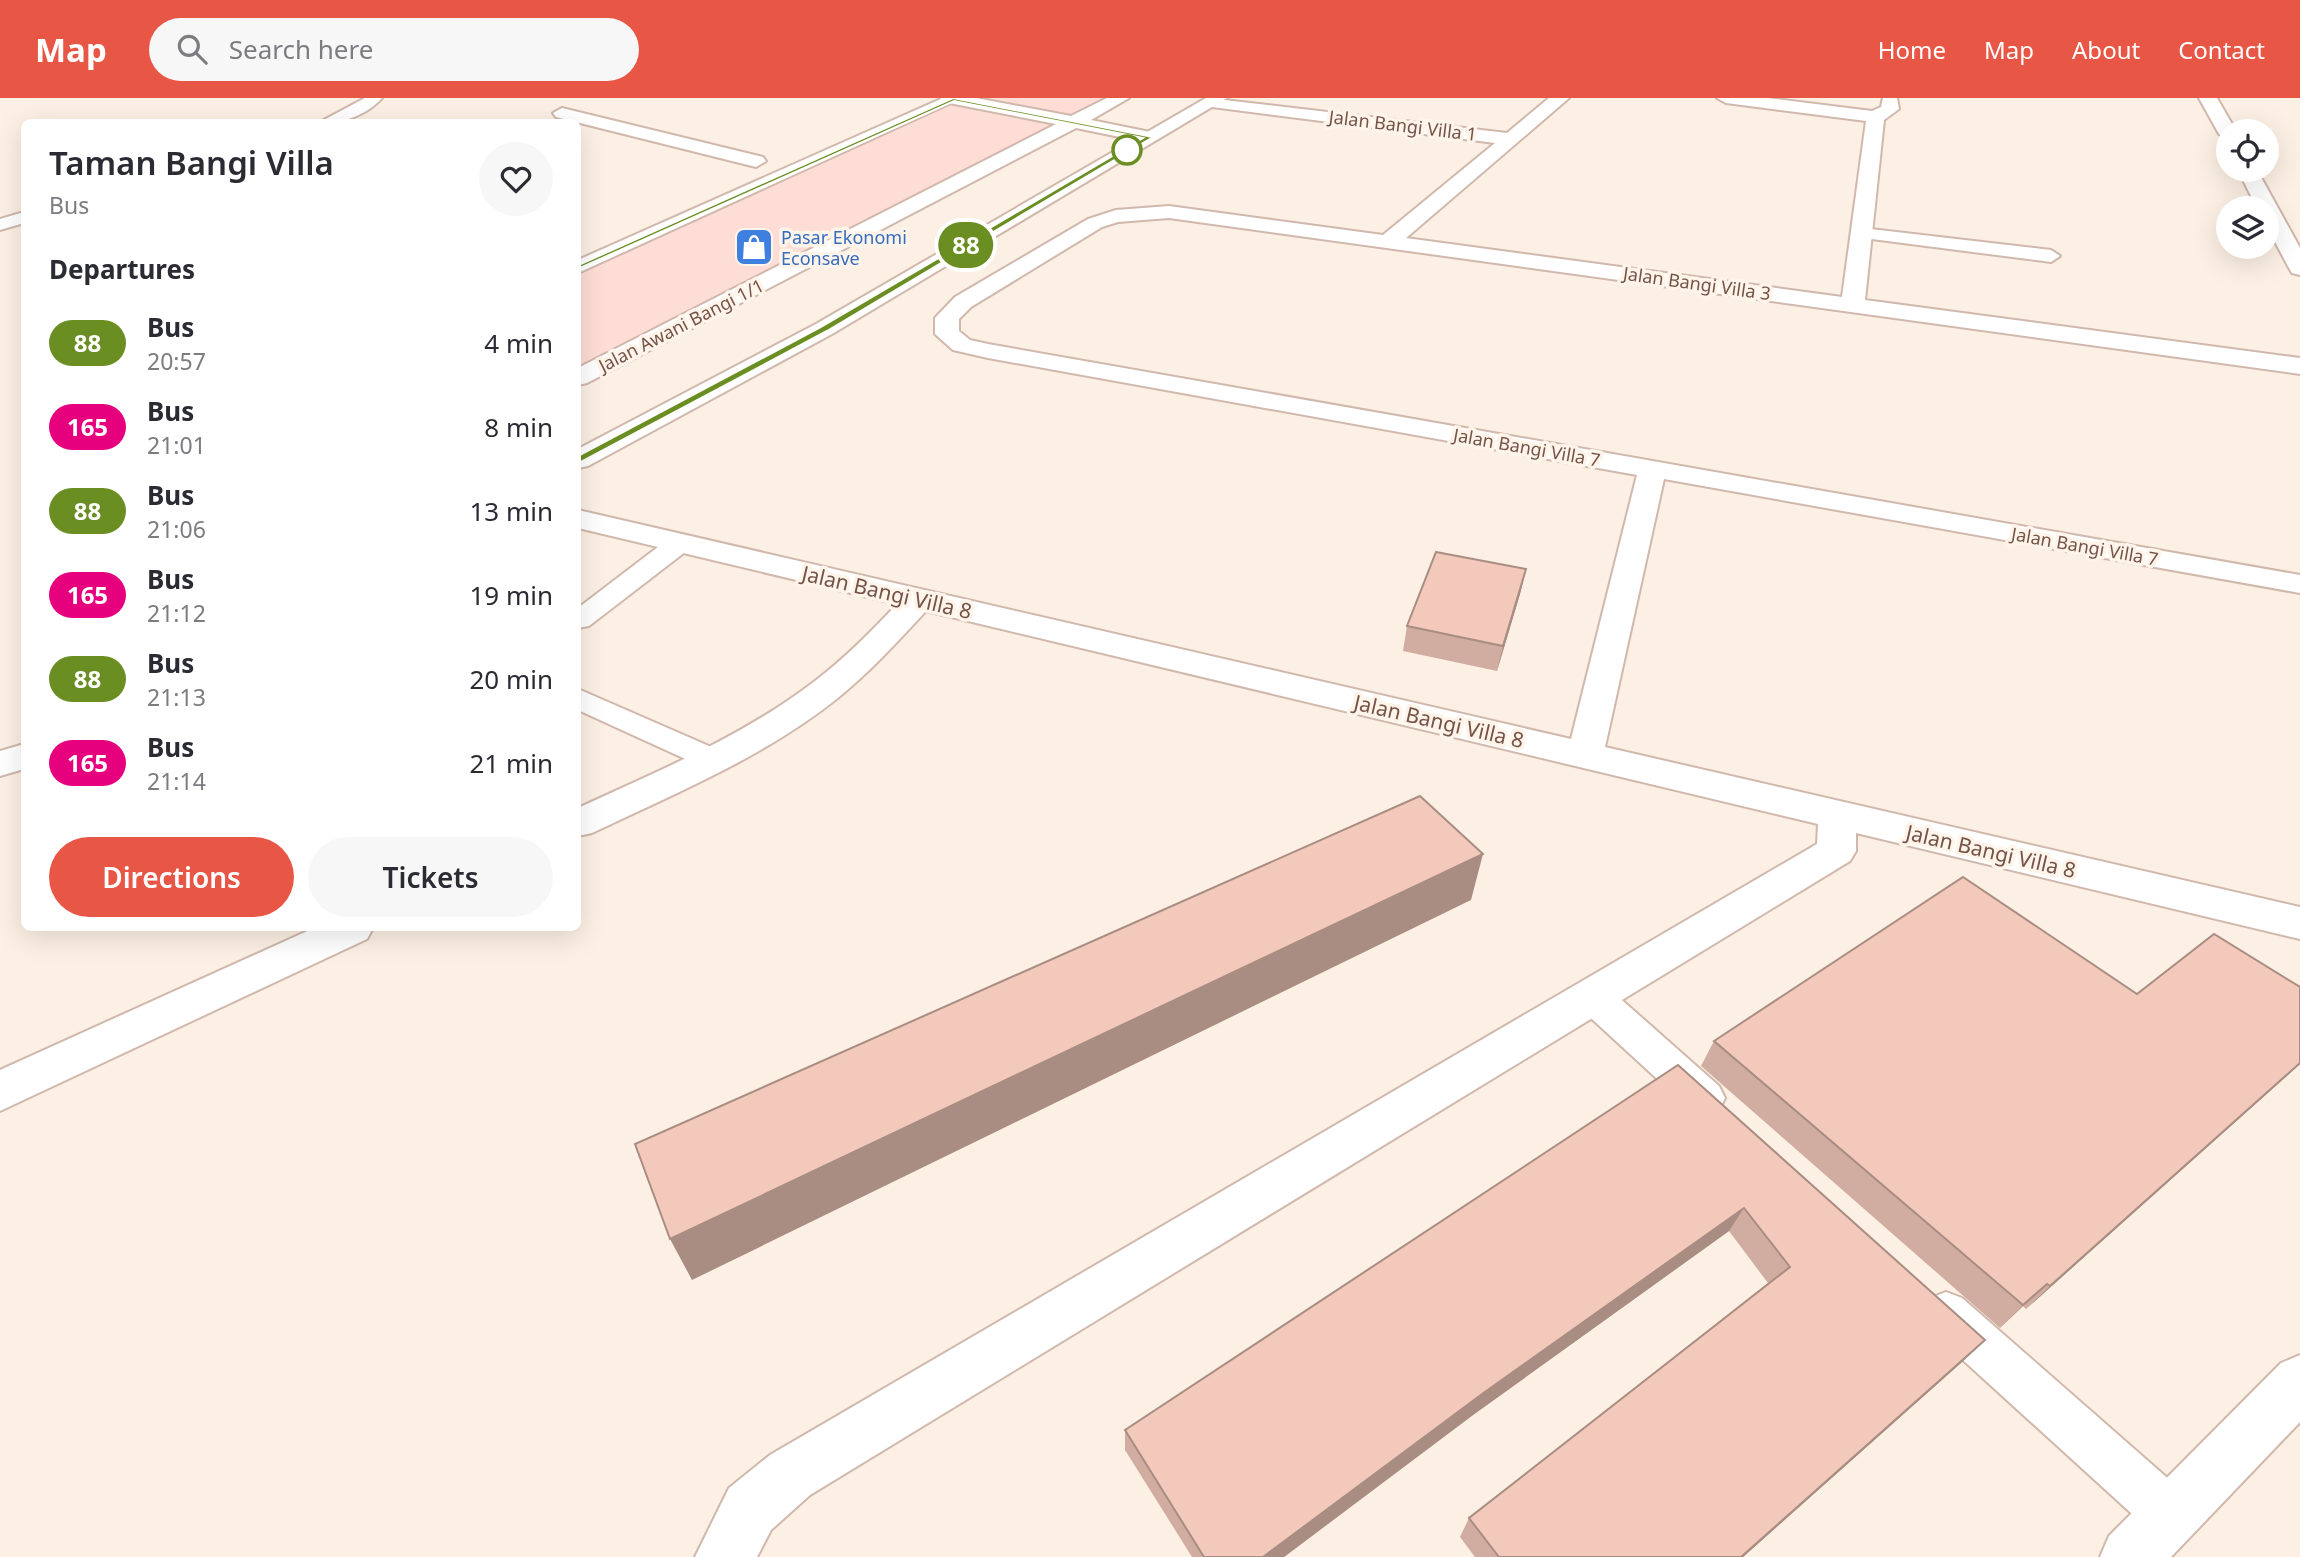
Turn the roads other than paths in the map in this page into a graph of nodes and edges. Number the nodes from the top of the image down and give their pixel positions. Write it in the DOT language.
graph roads {
  1 [pos="375,98"];
  2 [pos="952,98"];
  3 [pos="1120,98"];
  4 [pos="1287,98"];
  5 [pos="1560,98"];
  6 [pos="1726,98"];
  7 [pos="1890,98"];
  8 [pos="2208,98"];
  9 [pos="1215,100"];
  10 [pos="592,102"];
  11 [pos="1271,108"];
  12 [pos="1875,117"];
  13 [pos="335,119"];
  14 [pos="573,119"];
  15 [pos="2220,119"];
  16 [pos="581,121"];
  17 [pos="1073,123"];
  18 [pos="1149,137"];
  19 [pos="1511,139"];
  20 [pos="756,161"];
  21 [pos="21,218"];
  22 [pos="1095,223"];
  23 [pos="0,225"];
  24 [pos="2279,227"];
  25 [pos="2279,229"];
  26 [pos="2300,230"];
  27 [pos="1862,233"];
  28 [pos="596,239"];
  29 [pos="1389,241"];
  30 [pos="2051,256"];
  31 [pos="581,266"];
  32 [pos="2300,268"];
  33 [pos="1853,304"];
  34 [pos="2300,366"];
  35 [pos="581,376"];
  36 [pos="581,458"];
  37 [pos="1652,469"];
  38 [pos="581,520"];
  39 [pos="680,543"];
  40 [pos="2300,584"];
  41 [pos="919,599"];
  42 [pos="581,618"];
  43 [pos="581,700"];
  44 [pos="1585,756"];
  45 [pos="21,758"];
  46 [pos="714,760"];
  47 [pos="0,764"];
  48 [pos="1838,815"];
  49 [pos="581,822"];
  50 [pos="2300,923"];
  51 [pos="346,931"];
  52 [pos="1592,997"];
  53 [pos="0,1091"];
  54 [pos="1737,1126"];
  55 [pos="1913,1283"];
  56 [pos="2300,1382"];
  57 [pos="2171,1515"];
  58 [pos="725,1557"];
  59 [pos="2130,1557"];
  1 -- 13 [label="lane"];
  2 -- 17 [label="street"];
  2 -- 31 [label="lane"];
  3 -- 17 [label="street, Jalan Awani Bangi 1/1"];
  4 -- 11 [label="street"];
  5 -- 19 [label="street"];
  6 -- 12 [label="street"];
  7 -- 12 [label="street"];
  8 -- 15 [label="street"];
  9 -- 11 [label="street, Jalan Bangi Villa 1"];
  9 -- 18 [label="street"];
  10 -- 14 [label="street"];
  11 -- 19 [label="street, Jalan Bangi Villa 1"];
  12 -- 27 [label="street"];
  16 -- 20 [label="street"];
  17 -- 18 [label="street"];
  17 -- 35 [label="street, Jalan Awani Bangi 1/1"];
  18 -- 36 [label="street"];
  19 -- 29 [label="street"];
  20 -- 28 [label="lane"];
  21 -- 23 [label="lane"];
  22 -- 29 [label="street, Jalan Bangi Villa 3"];
  22 -- 37 [label="street, Jalan Bangi Villa 7"];
  24 -- 26 [label="street"];
  25 -- 32 [label="street"];
  27 -- 30 [label="lane"];
  27 -- 33 [label="street"];
  29 -- 33 [label="street, Jalan Bangi Villa 3"];
  33 -- 34 [label="street, Jalan Bangi Villa 3"];
  37 -- 40 [label="street, Jalan Bangi Villa 7"];
  37 -- 44 [label="street"];
  38 -- 39 [label="street, Jalan Bangi Villa 8"];
  39 -- 41 [label="street, Jalan Bangi Villa 8"];
  39 -- 42 [label="lane"];
  41 -- 44 [label="street, Jalan Bangi Villa 8"];
  41 -- 46 [label="street"];
  43 -- 46 [label="lane"];
  44 -- 48 [label="street, Jalan Bangi Villa 8"];
  45 -- 47 [label="street"];
  46 -- 49 [label="street"];
  48 -- 50 [label="street, Jalan Bangi Villa 8"];
  48 -- 52 [label="street"];
  51 -- 53 [label="street"];
  52 -- 54 [label="lane"];
  52 -- 58 [label="street"];
  55 -- 57 [label="lane"];
  56 -- 57 [label="street"];
  57 -- 59 [label="street"];
}
